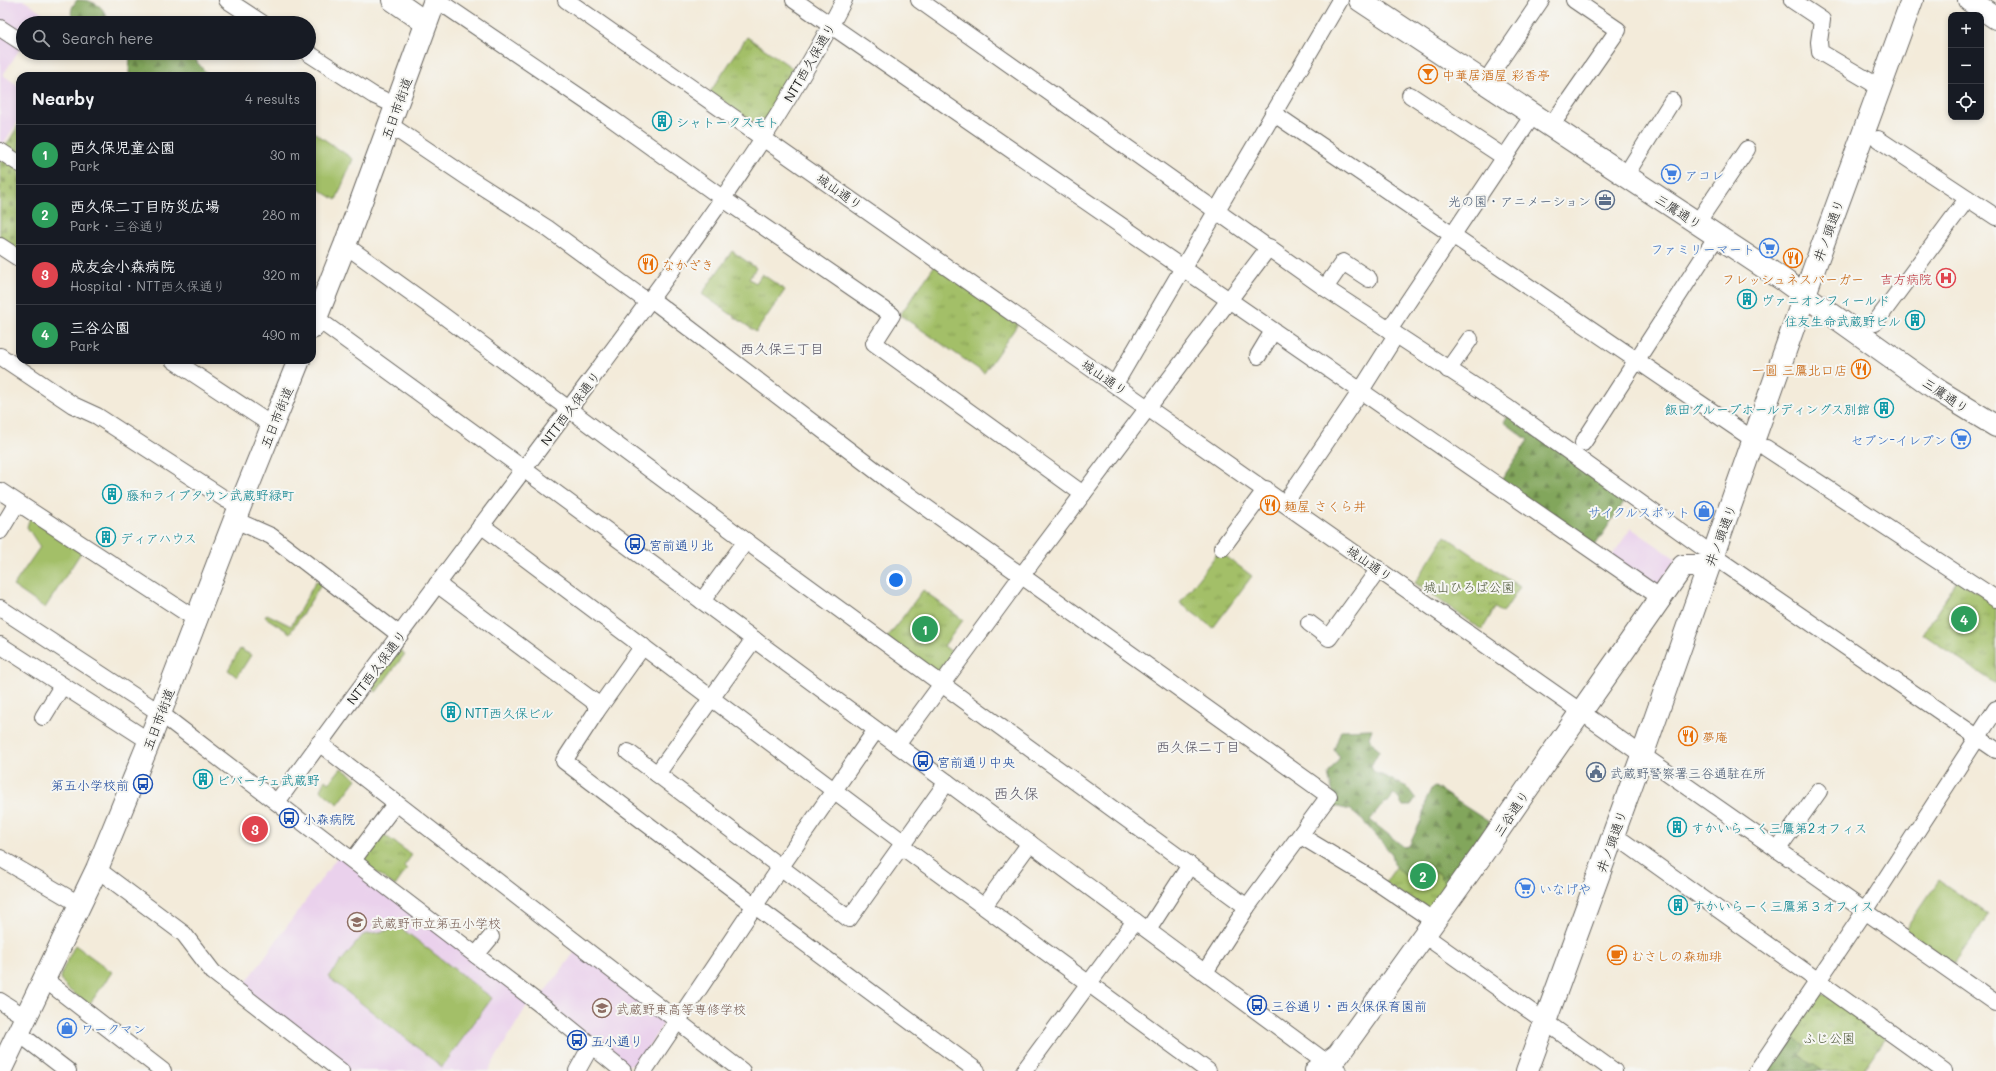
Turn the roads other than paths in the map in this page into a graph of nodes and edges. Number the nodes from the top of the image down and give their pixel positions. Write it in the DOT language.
graph roads {
  1 [pos="227,0"];
  2 [pos="393,0"];
  3 [pos="436,0"];
  4 [pos="566,0"];
  5 [pos="794,0"];
  6 [pos="844,0"];
  7 [pos="919,0"];
  8 [pos="1340,0"];
  9 [pos="1360,0"];
  10 [pos="1541,0"];
  11 [pos="1574,0"];
  12 [pos="1912,0"];
  13 [pos="1969,0"];
  14 [pos="1800,2"];
  15 [pos="251,16"];
  16 [pos="1996,18"];
  17 [pos="426,23"];
  18 [pos="831,26"];
  19 [pos="0,28"];
  20 [pos="16,38"];
  21 [pos="316,58"];
  22 [pos="1492,72"];
  23 [pos="1881,88"];
  24 [pos="1410,95"];
  25 [pos="1672,101"];
  26 [pos="1273,113"];
  27 [pos="1533,114"];
  28 [pos="393,115"];
  29 [pos="1558,116"];
  30 [pos="763,137"];
  31 [pos="1878,139"];
  32 [pos="1747,149"];
  33 [pos="0,151"];
  34 [pos="1504,157"];
  35 [pos="16,161"];
  36 [pos="1632,165"];
  37 [pos="722,198"];
  38 [pos="1967,199"];
  39 [pos="1217,212"];
  40 [pos="1995,214"];
  41 [pos="1697,223"];
  42 [pos="1452,234"];
  43 [pos="1717,236"];
  44 [pos="345,245"];
  45 [pos="0,246"];
  46 [pos="1269,247"];
  47 [pos="16,256"];
  48 [pos="1182,269"];
  49 [pos="1369,278"];
  50 [pos="1325,288"];
  51 [pos="1805,295"];
  52 [pos="650,300"];
  53 [pos="1229,300"];
  54 [pos="316,318"];
  55 [pos="1875,323"];
  56 [pos="316,324"];
  57 [pos="1273,331"];
  58 [pos="1392,332"];
  59 [pos="1470,339"];
  60 [pos="0,356"];
  61 [pos="1258,356"];
  62 [pos="1638,360"];
  63 [pos="179,364"];
  64 [pos="297,364"];
  65 [pos="1448,370"];
  66 [pos="1115,384"];
  67 [pos="1360,392"];
  68 [pos="1149,408"];
  69 [pos="568,410"];
  70 [pos="273,426"];
  71 [pos="1996,426"];
  72 [pos="1583,443"];
  73 [pos="1760,444"];
  74 [pos="524,470"];
  75 [pos="1266,489"];
  76 [pos="0,492"];
  77 [pos="1084,494"];
  78 [pos="17,503"];
  79 [pos="1285,503"];
  80 [pos="237,513"];
  81 [pos="480,525"];
  82 [pos="0,531"];
  83 [pos="746,541"];
  84 [pos="1222,548"];
  85 [pos="1707,556"];
  86 [pos="1379,569"];
  87 [pos="1022,575"];
  88 [pos="437,584"];
  89 [pos="1661,598"];
  90 [pos="1996,599"];
  91 [pos="702,601"];
  92 [pos="0,608"];
  93 [pos="188,614"];
  94 [pos="1309,622"];
  95 [pos="400,634"];
  96 [pos="754,639"];
  97 [pos="0,645"];
  98 [pos="643,646"];
  99 [pos="942,684"];
  100 [pos="62,686"];
  101 [pos="710,699"];
  102 [pos="1996,709"];
  103 [pos="596,712"];
  104 [pos="1581,712"];
  105 [pos="160,713"];
  106 [pos="43,717"];
  107 [pos="876,730"];
  108 [pos="1977,737"];
  109 [pos="149,741"];
  110 [pos="319,743"];
  111 [pos="897,745"];
  112 [pos="1996,750"];
  113 [pos="628,752"];
  114 [pos="1642,756"];
  115 [pos="657,774"];
  116 [pos="947,782"];
  117 [pos="833,791"];
  118 [pos="1819,791"];
  119 [pos="277,802"];
  120 [pos="396,802"];
  121 [pos="1301,836"];
  122 [pos="1612,836"];
  123 [pos="1030,843"];
  124 [pos="902,845"];
  125 [pos="1777,850"];
  126 [pos="0,858"];
  127 [pos="353,860"];
  128 [pos="1190,866"];
  129 [pos="780,868"];
  130 [pos="97,869"];
  131 [pos="80,904"];
  132 [pos="755,906"];
  133 [pos="984,906"];
  134 [pos="1247,907"];
  135 [pos="1865,911"];
  136 [pos="1142,925"];
  137 [pos="1429,928"];
  138 [pos="491,937"];
  139 [pos="476,955"];
  140 [pos="1205,972"];
  141 [pos="44,979"];
  142 [pos="1818,981"];
  143 [pos="1089,983"];
  144 [pos="0,1000"];
  145 [pos="1996,1003"];
  146 [pos="1545,1021"];
  147 [pos="677,1022"];
  148 [pos="25,1028"];
  149 [pos="592,1044"];
  150 [pos="1327,1068"];
  151 [pos="0,1071"];
  152 [pos="68,1071"];
  153 [pos="163,1071"];
  154 [pos="341,1071"];
  155 [pos="577,1071"];
  156 [pos="623,1071"];
  157 [pos="644,1071"];
  158 [pos="742,1071"];
  159 [pos="977,1071"];
  160 [pos="1024,1071"];
  161 [pos="1208,1071"];
  162 [pos="1527,1071"];
  163 [pos="1614,1071"];
  164 [pos="1757,1071"];
  165 [pos="1944,1071"];
  1 -- 15 [label="street"];
  2 -- 17 [label="main road"];
  3 -- 17 [label="main road, 五日市街道"];
  3 -- 37 [label="street"];
  4 -- 30 [label="street, 城山通り"];
  5 -- 18 [label="street"];
  6 -- 18 [label="street, NTT西久保通り"];
  7 -- 39 [label="street"];
  8 -- 26 [label="street"];
  9 -- 27 [label="main road, 三鷹通り"];
  10 -- 22 [label="street"];
  11 -- 29 [label="street"];
  12 -- 23 [label="main road, 井ノ頭通り"];
  13 -- 16 [label="main road"];
  14 -- 23 [label="street"];
  17 -- 28 [label="main road, 五日市街道"];
  18 -- 30 [label="street, NTT西久保通り"];
  18 -- 48 [label="street"];
  19 -- 20 [label="street"];
  21 -- 28 [label="street"];
  23 -- 51 [label="main road, 井ノ頭通り"];
  24 -- 34 [label="street"];
  25 -- 36 [label="street"];
  26 -- 39 [label="street"];
  26 -- 42 [label="street"];
  27 -- 34 [label="street"];
  27 -- 41 [label="main road, 三鷹通り"];
  28 -- 44 [label="main road, 五日市街道"];
  28 -- 52 [label="street"];
  30 -- 37 [label="street, NTT西久保通り"];
  30 -- 66 [label="street, 城山通り"];
  31 -- 38 [label="street"];
  32 -- 41 [label="street"];
  33 -- 35 [label="street"];
  34 -- 42 [label="street"];
  37 -- 52 [label="street, NTT西久保通り"];
  37 -- 77 [label="street"];
  38 -- 40 [label="street"];
  38 -- 55 [label="street"];
  39 -- 46 [label="street"];
  39 -- 48 [label="street"];
  41 -- 43 [label="main road, 三鷹通り"];
  42 -- 58 [label="street"];
  42 -- 62 [label="street"];
  43 -- 51 [label="main road, 三鷹通り"];
  43 -- 62 [label="street"];
  44 -- 54 [label="main road, 五日市街道"];
  44 -- 69 [label="street"];
  45 -- 47 [label="street"];
  46 -- 50 [label="street"];
  46 -- 53 [label="street"];
  48 -- 53 [label="street"];
  48 -- 66 [label="street"];
  49 -- 50 [label="street"];
  50 -- 58 [label="street"];
  51 -- 71 [label="main road, 三鷹通り"];
  51 -- 73 [label="main road, 井ノ頭通り"];
  52 -- 69 [label="street, NTT西久保通り"];
  52 -- 87 [label="street"];
  53 -- 57 [label="street"];
  53 -- 68 [label="street"];
  56 -- 74 [label="street"];
  57 -- 61 [label="street"];
  57 -- 67 [label="street"];
  58 -- 65 [label="street"];
  58 -- 67 [label="street"];
  59 -- 65 [label="street"];
  60 -- 80 [label="street"];
  62 -- 72 [label="street"];
  62 -- 73 [label="street"];
  63 -- 70 [label="street"];
  64 -- 70 [label="main road, 五日市街道"];
  65 -- 85 [label="street"];
  66 -- 68 [label="street, 城山通り"];
  67 -- 79 [label="street"];
  67 -- 89 [label="street"];
  68 -- 75 [label="street, 城山通り"];
  68 -- 77 [label="street"];
  69 -- 74 [label="street, NTT西久保通り"];
  69 -- 83 [label="street"];
  70 -- 80 [label="main road, 五日市街道"];
  73 -- 85 [label="main road, 井ノ頭通り"];
  73 -- 90 [label="street"];
  74 -- 81 [label="street, NTT西久保通り"];
  74 -- 91 [label="street"];
  75 -- 79 [label="street, 城山通り"];
  75 -- 84 [label="street"];
  76 -- 78 [label="street"];
  77 -- 87 [label="street"];
  78 -- 82 [label="street"];
  78 -- 93 [label="street"];
  79 -- 86 [label="street, 城山通り"];
  80 -- 95 [label="street"];
  80 -- 105 [label="main road, 五日市街道"];
  81 -- 88 [label="street, NTT西久保通り"];
  81 -- 98 [label="street"];
  83 -- 91 [label="street"];
  83 -- 99 [label="street"];
  85 -- 89 [label="main road, 三谷通り"];
  85 -- 108 [label="street"];
  85 -- 114 [label="main road, 井ノ頭通り"];
  86 -- 94 [label="street"];
  86 -- 104 [label="street, 城山通り"];
  87 -- 99 [label="street"];
  87 -- 121 [label="street"];
  88 -- 95 [label="street, NTT西久保通り"];
  88 -- 103 [label="street"];
  89 -- 104 [label="main road, 三谷通り"];
  91 -- 96 [label="street"];
  92 -- 105 [label="street"];
  95 -- 110 [label="street, NTT西久保通り"];
  96 -- 101 [label="street"];
  96 -- 107 [label="street"];
  97 -- 100 [label="street"];
  98 -- 101 [label="street"];
  98 -- 103 [label="street"];
  99 -- 111 [label="street"];
  99 -- 128 [label="street"];
  100 -- 106 [label="street"];
  100 -- 109 [label="street"];
  101 -- 115 [label="street"];
  101 -- 117 [label="street"];
  102 -- 108 [label="street"];
  103 -- 132 [label="street"];
  104 -- 114 [label="street, 城山通り"];
  104 -- 137 [label="main road, 三谷通り"];
  105 -- 109 [label="main road, 五日市街道"];
  105 -- 119 [label="street"];
  107 -- 111 [label="street"];
  107 -- 117 [label="street"];
  108 -- 112 [label="street"];
  108 -- 135 [label="street"];
  109 -- 130 [label="main road, 五日市街道"];
  110 -- 119 [label="street, NTT西久保通り"];
  110 -- 120 [label="street"];
  111 -- 116 [label="street"];
  113 -- 115 [label="street"];
  114 -- 122 [label="main road, 井ノ頭通り"];
  114 -- 125 [label="street, 城山通り"];
  115 -- 129 [label="street"];
  116 -- 123 [label="street"];
  116 -- 124 [label="street"];
  117 -- 124 [label="street"];
  117 -- 129 [label="street"];
  118 -- 125 [label="street"];
  119 -- 127 [label="street"];
  120 -- 127 [label="street"];
  120 -- 147 [label="street"];
  121 -- 134 [label="street"];
  121 -- 137 [label="street"];
  122 -- 142 [label="street"];
  122 -- 146 [label="main road, 井ノ頭通り"];
  123 -- 133 [label="street"];
  123 -- 136 [label="street"];
  124 -- 129 [label="street"];
  124 -- 133 [label="street"];
  125 -- 135 [label="street, 城山通り"];
  126 -- 131 [label="street"];
  127 -- 139 [label="street"];
  128 -- 134 [label="street"];
  128 -- 136 [label="street"];
  129 -- 132 [label="street"];
  130 -- 131 [label="main road, 五日市街道"];
  130 -- 154 [label="street"];
  131 -- 141 [label="main road, 五日市街道"];
  132 -- 147 [label="street"];
  132 -- 159 [label="street"];
  133 -- 143 [label="street"];
  134 -- 140 [label="street"];
  135 -- 142 [label="street"];
  135 -- 145 [label="street, 城山通り"];
  136 -- 140 [label="street"];
  136 -- 143 [label="street"];
  137 -- 146 [label="street"];
  137 -- 150 [label="main road, 三谷通り"];
  138 -- 139 [label="street"];
  139 -- 149 [label="street"];
  140 -- 150 [label="street"];
  141 -- 148 [label="main road, 五日市街道"];
  141 -- 153 [label="street"];
  142 -- 164 [label="street"];
  142 -- 165 [label="street"];
  143 -- 160 [label="street"];
  143 -- 161 [label="street"];
  144 -- 148 [label="street"];
  146 -- 162 [label="main road, 井ノ頭通り"];
  146 -- 163 [label="street"];
  147 -- 157 [label="street"];
  147 -- 158 [label="street"];
  148 -- 151 [label="main road, 五日市街道"];
  148 -- 152 [label="street"];
  149 -- 155 [label="street"];
  149 -- 156 [label="street"];
}
